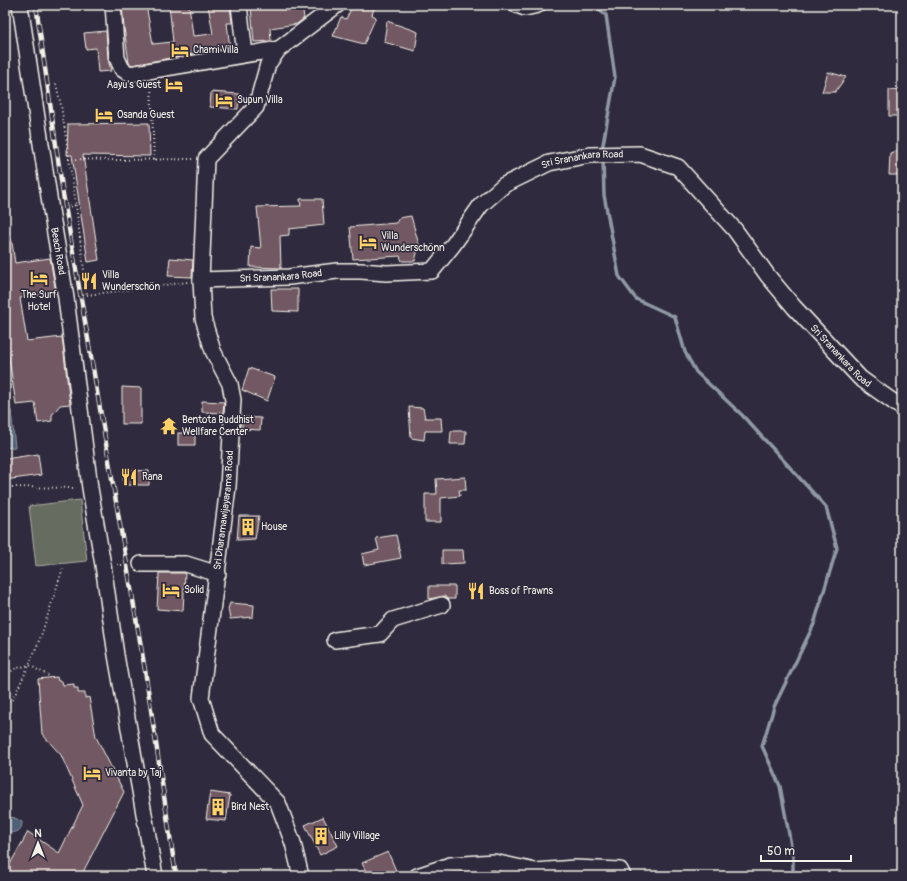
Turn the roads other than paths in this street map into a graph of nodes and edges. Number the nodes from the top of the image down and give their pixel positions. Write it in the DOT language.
graph roads {
  1 [pos="20,5"];
  2 [pos="113,5"];
  3 [pos="238,5"];
  4 [pos="337,5"];
  5 [pos="516,5"];
  6 [pos="538,5"];
  7 [pos="279,48"];
  8 [pos="245,54"];
  9 [pos="200,280"];
  10 [pos="902,408"];
  11 [pos="140,564"];
  12 [pos="218,574"];
  13 [pos="442,605"];
  14 [pos="335,640"];
  15 [pos="155,876"];
  16 [pos="301,876"];
  17 [pos="417,876"];
  18 [pos="623,876"];
  1 -- 15 [label="street, Beach Road"];
  2 -- 8 [label="street"];
  3 -- 8 [label="street"];
  4 -- 7 [label="street"];
  5 -- 6 [label="street"];
  7 -- 8 [label="street"];
  7 -- 9 [label="street, Sri Dharamawijayarama Road"];
  9 -- 10 [label="street, Sri Sranankara Road"];
  9 -- 12 [label="street, Sri Dharamawijayarama Road"];
  11 -- 12 [label="street"];
  12 -- 16 [label="street, Sri Dharamawijayarama Road"];
  13 -- 14 [label="street"];
  17 -- 18 [label="street"];
}
